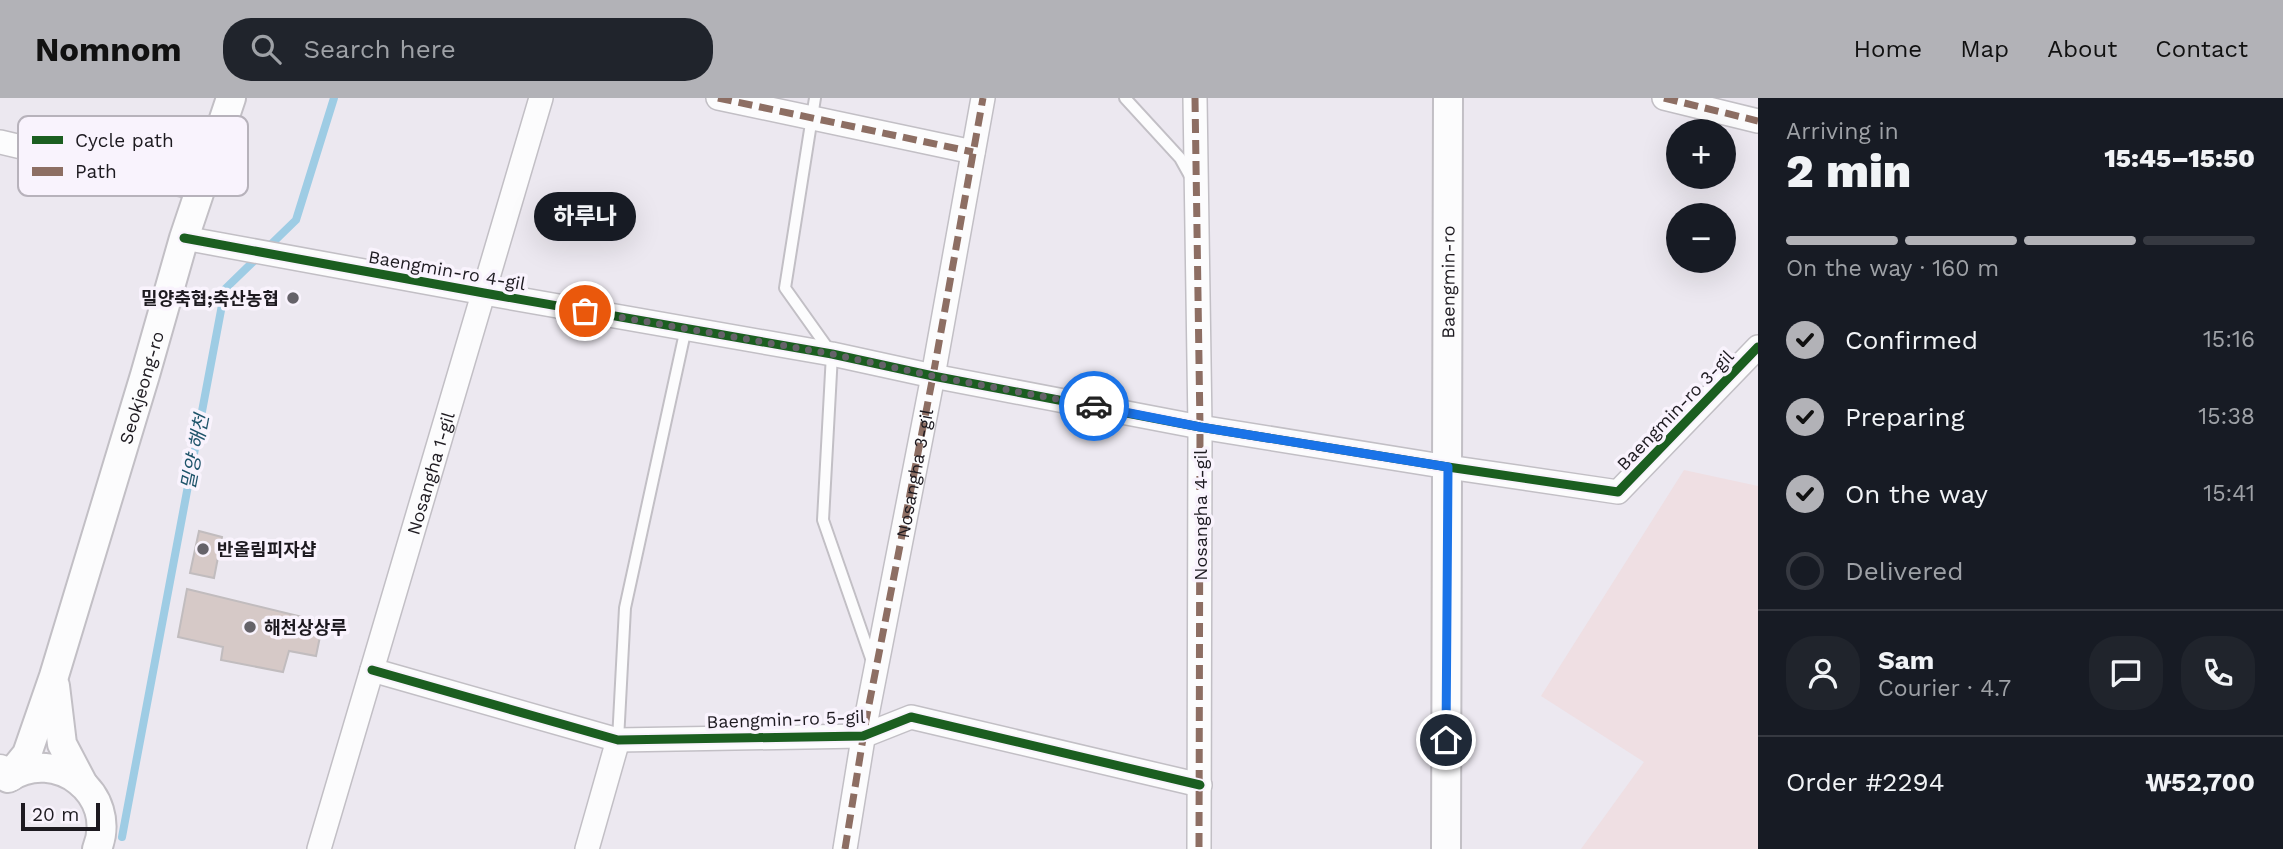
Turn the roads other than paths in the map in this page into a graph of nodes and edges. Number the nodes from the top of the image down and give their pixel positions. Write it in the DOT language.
graph roads {
  1 [pos="231,98"];
  2 [pos="541,98"];
  3 [pos="718,98"];
  4 [pos="983,98"];
  5 [pos="1125,98"];
  6 [pos="1195,98"];
  7 [pos="1448,98"];
  8 [pos="1664,98"];
  9 [pos="813,108"];
  10 [pos="225,116"];
  11 [pos="1758,121"];
  12 [pos="0,142"];
  13 [pos="18,146"];
  14 [pos="972,152"];
  15 [pos="1196,186"];
  16 [pos="199,196"];
  17 [pos="192,239"];
  18 [pos="484,293"];
  19 [pos="686,328"];
  20 [pos="1758,347"];
  21 [pos="832,354"];
  22 [pos="933,376"];
  23 [pos="1200,427"];
  24 [pos="1448,467"];
  25 [pos="372,670"];
  26 [pos="876,670"];
  27 [pos="54,676"];
  28 [pos="863,736"];
  29 [pos="618,740"];
  30 [pos="4,777"];
  31 [pos="83,784"];
  32 [pos="1200,785"];
  33 [pos="101,820"];
  34 [pos="97,849"];
  35 [pos="121,849"];
  36 [pos="319,849"];
  37 [pos="587,849"];
  38 [pos="845,849"];
  39 [pos="1199,849"];
  40 [pos="1446,849"];
  1 -- 10 [label="street, Seokjeong-ro"];
  2 -- 18 [label="street, Nosangha 1-gil"];
  3 -- 9 [label="street"];
  4 -- 14 [label="street, Nosangha 3-gil"];
  5 -- 15 [label="lane"];
  6 -- 15 [label="street, Nosangha 4-gil"];
  7 -- 24 [label="street, Baengmin-ro"];
  8 -- 11 [label="street"];
  9 -- 14 [label="street"];
  9 -- 21 [label="lane"];
  12 -- 13 [label="street"];
  14 -- 22 [label="street, Nosangha 3-gil"];
  15 -- 23 [label="street, Nosangha 4-gil"];
  16 -- 17 [label="street, Seokjeong-ro"];
  17 -- 18 [label="street, Baengmin-ro 4-gil"];
  17 -- 27 [label="street, Seokjeong-ro"];
  18 -- 19 [label="street, Baengmin-ro 4-gil"];
  18 -- 25 [label="street, Nosangha 1-gil"];
  19 -- 21 [label="street, Baengmin-ro 4-gil"];
  19 -- 29 [label="lane"];
  20 -- 24 [label="street, Baengmin-ro 3-gil"];
  21 -- 22 [label="street, Baengmin-ro 4-gil"];
  21 -- 26 [label="lane"];
  22 -- 23 [label="street, Baengmin-ro 4-gil"];
  22 -- 26 [label="street, Nosangha 3-gil"];
  23 -- 24 [label="street, Baengmin-ro 4-gil"];
  23 -- 32 [label="street, Nosangha 4-gil"];
  24 -- 40 [label="street, Baengmin-ro"];
  25 -- 29 [label="street, Baengmin-ro 5-gil"];
  25 -- 36 [label="street, Nosangha 1-gil"];
  26 -- 28 [label="street, Nosangha 3-gil"];
  27 -- 30 [label="street, Seokjeong-ro"];
  27 -- 31 [label="street"];
  28 -- 29 [label="street, Baengmin-ro 5-gil"];
  28 -- 32 [label="street, Baengmin-ro 5-gil"];
  28 -- 38 [label="street, Nosangha 3-gil"];
  29 -- 37 [label="street"];
  30 -- 31 [label="street"];
  31 -- 33 [label="street"];
  32 -- 39 [label="street, Nosangha 4-gil"];
  33 -- 34 [label="street"];
  33 -- 35 [label="street"];
}
